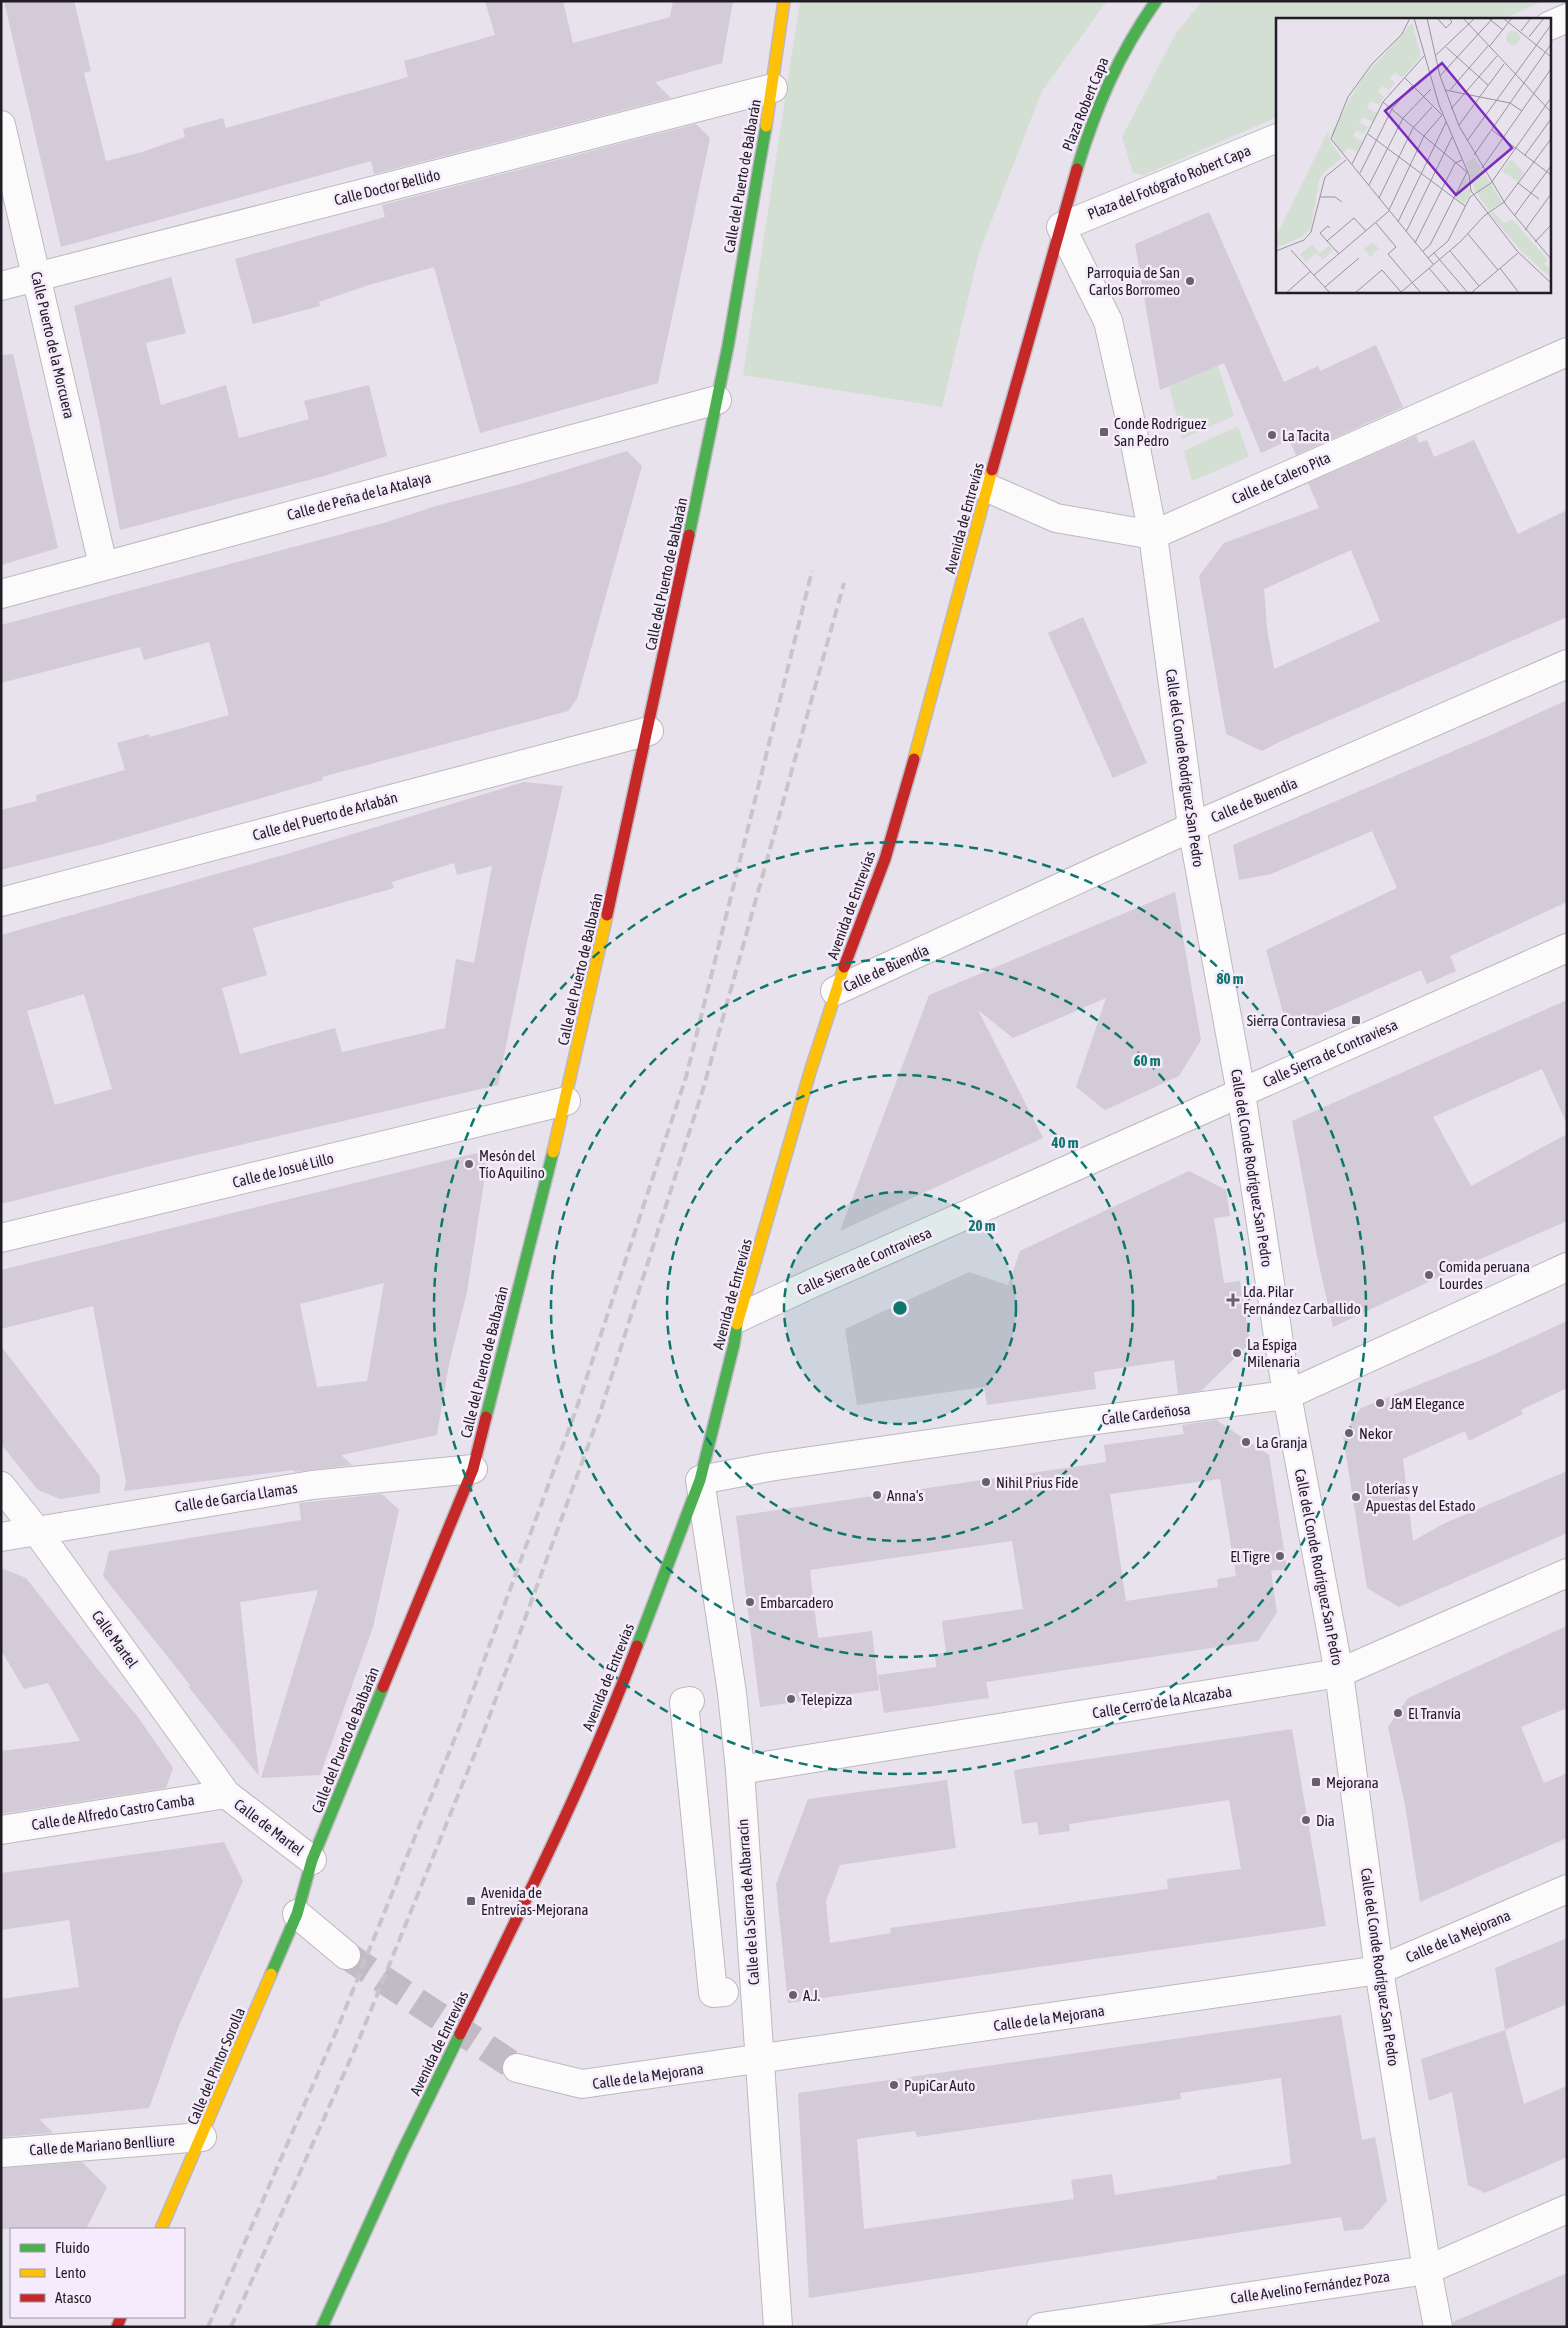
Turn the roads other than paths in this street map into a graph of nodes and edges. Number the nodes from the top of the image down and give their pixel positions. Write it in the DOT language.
graph roads {
  1 [pos="784,1"];
  2 [pos="1156,1"];
  3 [pos="1567,18"];
  4 [pos="1550,26"];
  5 [pos="773,88"];
  6 [pos="1,125"];
  7 [pos="1276,138"];
  8 [pos="1061,227"];
  9 [pos="37,276"];
  10 [pos="1,286"];
  11 [pos="1567,352"];
  12 [pos="718,400"];
  13 [pos="988,488"];
  14 [pos="1153,534"];
  15 [pos="103,565"];
  16 [pos="1,594"];
  17 [pos="1567,664"];
  18 [pos="649,731"];
  19 [pos="1192,828"];
  20 [pos="1,902"];
  21 [pos="1567,948"];
  22 [pos="835,991"];
  23 [pos="1241,1093"];
  24 [pos="566,1101"];
  25 [pos="1,1238"];
  26 [pos="1567,1267"];
  27 [pos="738,1318"];
  28 [pos="1287,1396"];
  29 [pos="473,1469"];
  30 [pos="700,1480"];
  31 [pos="1,1486"];
  32 [pos="36,1530"];
  33 [pos="1,1537"];
  34 [pos="1567,1573"];
  35 [pos="1339,1673"];
  36 [pos="690,1701"];
  37 [pos="740,1770"];
  38 [pos="226,1794"];
  39 [pos="1,1830"];
  40 [pos="312,1860"];
  41 [pos="1567,1889"];
  42 [pos="297,1914"];
  43 [pos="346,1955"];
  44 [pos="1379,1970"];
  45 [pos="724,1992"];
  46 [pos="758,2060"];
  47 [pos="517,2068"];
  48 [pos="202,2137"];
  49 [pos="1,2153"];
  50 [pos="1567,2209"];
  51 [pos="161,2228"];
  52 [pos="1427,2270"];
  53 [pos="322,2327"];
  54 [pos="778,2327"];
  55 [pos="1041,2327"];
  56 [pos="1438,2327"];
  1 -- 5 [label="main road, Calle del Puerto de Balbarán"];
  2 -- 8 [label="main road, Plaza Robert Capa"];
  3 -- 4 [label="street"];
  5 -- 9 [label="street, Calle Doctor Bellido"];
  5 -- 12 [label="main road, Calle del Puerto de Balbarán"];
  6 -- 9 [label="street, Calle Puerto de la Morcuera"];
  7 -- 8 [label="street, Plaza del Fotógrafo Robert Capa"];
  8 -- 13 [label="main road, Avenida de Entrevías"];
  8 -- 14 [label="street, Calle del Conde Rodríguez San Pedro"];
  9 -- 10 [label="street, Calle Doctor Bellido"];
  9 -- 15 [label="street, Calle Puerto de la Morcuera"];
  11 -- 14 [label="street, Calle de Calero Pita"];
  12 -- 15 [label="street, Calle de Peña de la Atalaya"];
  12 -- 18 [label="main road, Calle del Puerto de Balbarán"];
  13 -- 14 [label="street"];
  13 -- 22 [label="main road, Avenida de Entrevías"];
  14 -- 19 [label="street, Calle del Conde Rodríguez San Pedro"];
  15 -- 16 [label="street, Calle de Peña de la Atalaya"];
  17 -- 19 [label="street, Calle de Buendía"];
  18 -- 20 [label="street, Calle del Puerto de Arlabán"];
  18 -- 24 [label="main road, Calle del Puerto de Balbarán"];
  19 -- 22 [label="street, Calle de Buendía"];
  19 -- 23 [label="street, Calle del Conde Rodríguez San Pedro"];
  21 -- 23 [label="street, Calle Sierra de Contraviesa"];
  22 -- 27 [label="main road, Avenida de Entrevías"];
  23 -- 27 [label="street, Calle Sierra de Contraviesa"];
  23 -- 28 [label="street, Calle del Conde Rodríguez San Pedro"];
  24 -- 25 [label="street, Calle de Josué Lillo"];
  24 -- 29 [label="main road, Calle del Puerto de Balbarán"];
  26 -- 28 [label="street, Calle Cardeñosa"];
  27 -- 30 [label="main road, Avenida de Entrevías"];
  28 -- 30 [label="street, Calle Cardeñosa"];
  28 -- 35 [label="street, Calle del Conde Rodríguez San Pedro"];
  29 -- 32 [label="street, Calle de García Llamas"];
  29 -- 40 [label="main road, Calle del Puerto de Balbarán"];
  30 -- 37 [label="street, Calle de la Sierra de Albarracín"];
  30 -- 53 [label="main road, Avenida de Entrevías"];
  31 -- 32 [label="street, Calle Martel"];
  32 -- 33 [label="street, Calle de García Llamas"];
  32 -- 38 [label="street, Calle Martel"];
  34 -- 35 [label="street, Calle Cerro de la Alcazaba"];
  35 -- 37 [label="street, Calle Cerro de la Alcazaba"];
  35 -- 44 [label="street, Calle del Conde Rodríguez San Pedro"];
  36 -- 45 [label="street"];
  37 -- 46 [label="street, Calle de la Sierra de Albarracín"];
  38 -- 39 [label="street, Calle de Alfredo Castro Camba"];
  38 -- 40 [label="street, Calle de Martel"];
  40 -- 42 [label="main road, Calle del Puerto de Balbarán"];
  41 -- 44 [label="street, Calle de la Mejorana"];
  42 -- 43 [label="street"];
  42 -- 48 [label="main road, Calle del Pintor Sorolla"];
  44 -- 46 [label="street, Calle de la Mejorana"];
  44 -- 52 [label="street, Calle del Conde Rodríguez San Pedro"];
  46 -- 47 [label="street, Calle de la Mejorana"];
  46 -- 54 [label="street, Calle de la Sierra de Albarracín"];
  48 -- 49 [label="street, Calle de Mariano Benlliure"];
  48 -- 51 [label="main road, Calle del Pintor Sorolla"];
  50 -- 52 [label="street, Calle Avelino Fernández Poza"];
  52 -- 55 [label="street, Calle Avelino Fernández Poza"];
  52 -- 56 [label="street, Calle del Conde Rodríguez San Pedro"];
}
